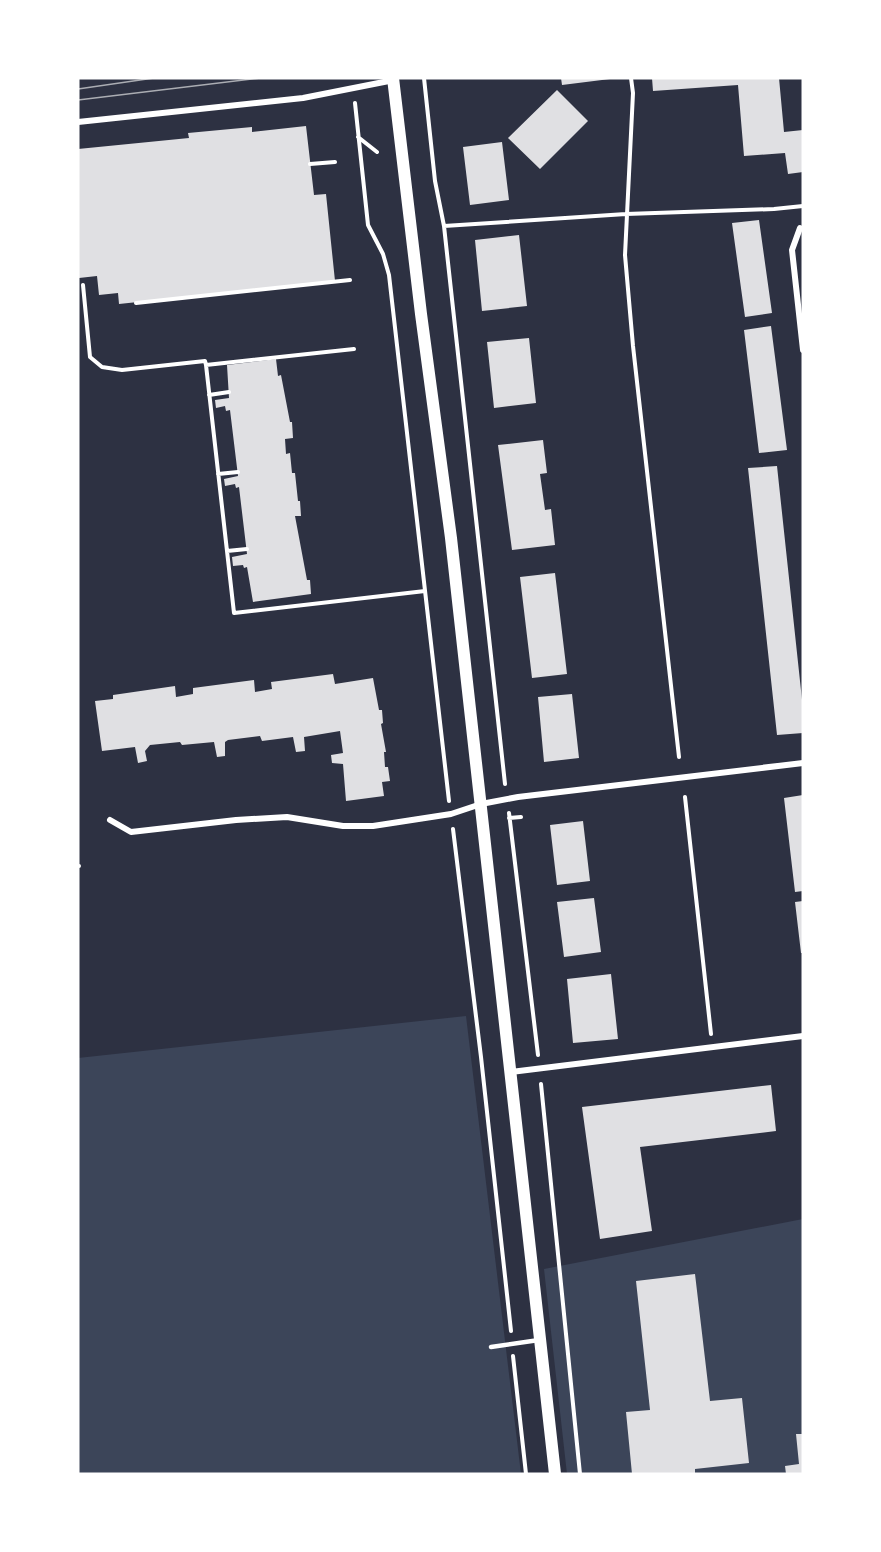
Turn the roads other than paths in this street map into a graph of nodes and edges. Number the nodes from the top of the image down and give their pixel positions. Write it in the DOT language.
graph roads {
  1 [pos="394,79"];
  2 [pos="78,122"];
  3 [pos="801,226"];
  4 [pos="803,351"];
  5 [pos="803,763"];
  6 [pos="481,804"];
  7 [pos="110,820"];
  8 [pos="803,1036"];
  9 [pos="511,1072"];
  10 [pos="539,1340"];
  11 [pos="491,1347"];
  12 [pos="555,1474"];
  1 -- 2 [label="street"];
  1 -- 6 [label="main road"];
  3 -- 4 [label="street"];
  5 -- 6 [label="street"];
  6 -- 7 [label="street"];
  6 -- 9 [label="main road"];
  8 -- 9 [label="street"];
  9 -- 10 [label="main road"];
  10 -- 11 [label="lane"];
  10 -- 12 [label="main road"];
}
